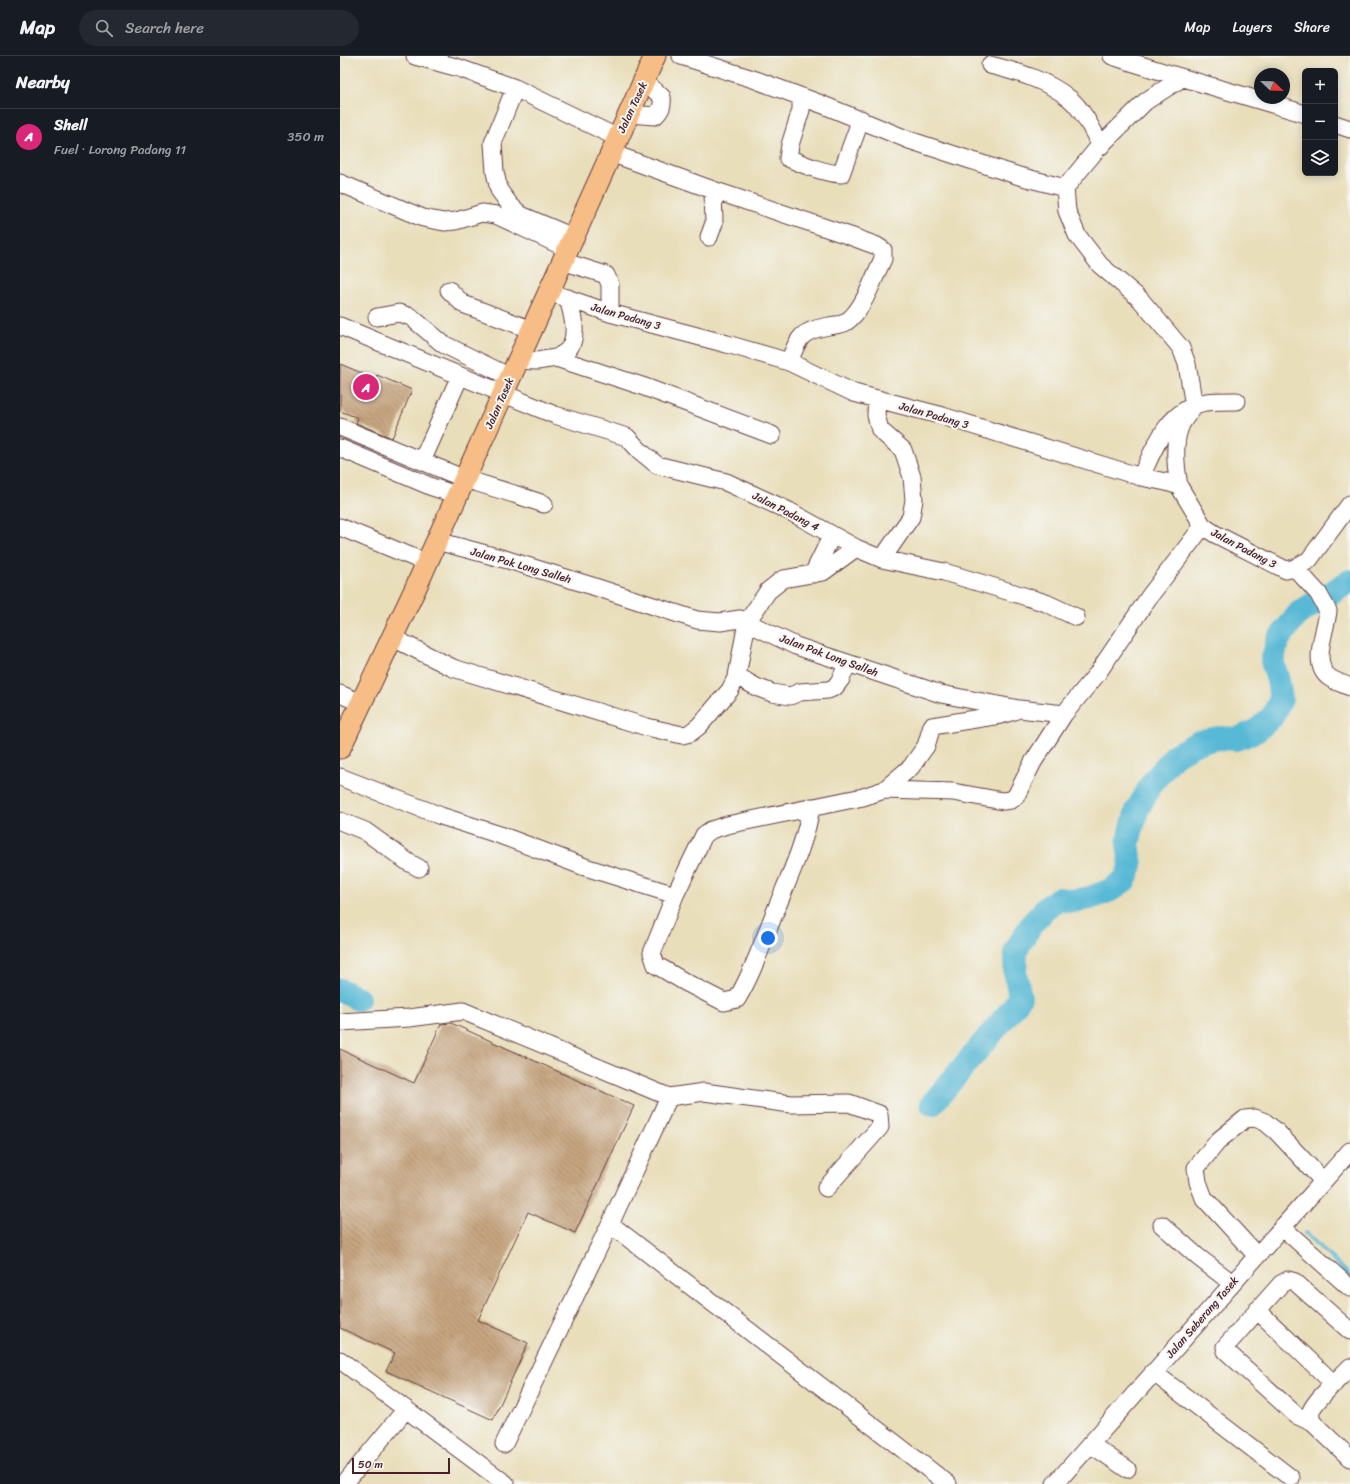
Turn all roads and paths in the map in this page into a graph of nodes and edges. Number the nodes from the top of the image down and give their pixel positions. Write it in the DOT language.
graph roads {
  1 [pos="415,56"];
  2 [pos="655,56"];
  3 [pos="681,56"];
  4 [pos="1112,56"];
  5 [pos="436,58"];
  6 [pos="990,64"];
  7 [pos="1182,78"];
  8 [pos="644,81"];
  9 [pos="515,88"];
  10 [pos="801,96"];
  11 [pos="1302,113"];
  12 [pos="629,114"];
  13 [pos="862,120"];
  14 [pos="1338,125"];
  15 [pos="1350,129"];
  16 [pos="614,145"];
  17 [pos="1101,146"];
  18 [pos="340,183"];
  19 [pos="1065,188"];
  20 [pos="713,190"];
  21 [pos="709,237"];
  22 [pos="568,249"];
  23 [pos="449,290"];
  24 [pos="558,295"];
  25 [pos="610,313"];
  26 [pos="377,317"];
  27 [pos="340,326"];
  28 [pos="532,330"];
  29 [pos="556,358"];
  30 [pos="789,362"];
  31 [pos="460,376"];
  32 [pos="510,377"];
  33 [pos="878,399"];
  34 [pos="1237,401"];
  35 [pos="1194,406"];
  36 [pos="340,427"];
  37 [pos="772,435"];
  38 [pos="340,448"];
  39 [pos="340,460"];
  40 [pos="370,460"];
  41 [pos="422,461"];
  42 [pos="1141,477"];
  43 [pos="1179,486"];
  44 [pos="461,487"];
  45 [pos="544,504"];
  46 [pos="1350,504"];
  47 [pos="1203,526"];
  48 [pos="340,527"];
  49 [pos="832,535"];
  50 [pos="437,541"];
  51 [pos="856,548"];
  52 [pos="882,559"];
  53 [pos="427,563"];
  54 [pos="1295,568"];
  55 [pos="812,574"];
  56 [pos="1076,617"];
  57 [pos="748,622"];
  58 [pos="393,638"];
  59 [pos="847,664"];
  60 [pos="737,676"];
  61 [pos="1350,688"];
  62 [pos="340,694"];
  63 [pos="361,703"];
  64 [pos="1019,709"];
  65 [pos="1064,714"];
  66 [pos="340,748"];
  67 [pos="340,777"];
  68 [pos="884,790"];
  69 [pos="811,807"];
  70 [pos="340,821"];
  71 [pos="420,868"];
  72 [pos="675,895"];
  73 [pos="340,1022"];
  74 [pos="669,1097"];
  75 [pos="1350,1151"];
  76 [pos="1323,1181"];
  77 [pos="826,1188"];
  78 [pos="610,1224"];
  79 [pos="1162,1225"];
  80 [pos="1282,1227"];
  81 [pos="1257,1256"];
  82 [pos="1232,1283"];
  83 [pos="1350,1288"];
  84 [pos="1257,1310"];
  85 [pos="1350,1331"];
  86 [pos="340,1360"];
  87 [pos="1350,1367"];
  88 [pos="1153,1372"];
  89 [pos="1334,1384"];
  90 [pos="406,1409"];
  91 [pos="1313,1423"];
  92 [pos="504,1444"];
  93 [pos="1090,1444"];
  94 [pos="1347,1449"];
  95 [pos="1127,1469"];
  96 [pos="1291,1478"];
  97 [pos="344,1484"];
  98 [pos="506,1484"];
  99 [pos="948,1484"];
  100 [pos="1055,1484"];
  1 -- 5 [label="street"];
  2 -- 8 [label="main road, Jalan Tasek"];
  3 -- 10 [label="street"];
  4 -- 7 [label="street"];
  5 -- 9 [label="street"];
  6 -- 17 [label="street"];
  7 -- 11 [label="street"];
  7 -- 17 [label="street"];
  8 -- 12 [label="main road, Jalan Tasek"];
  8 -- 12 [label="street"];
  9 -- 16 [label="street"];
  9 -- 22 [label="street"];
  10 -- 13 [label="street"];
  10 -- 13 [label="street"];
  12 -- 16 [label="main road, Jalan Tasek"];
  13 -- 19 [label="street"];
  14 -- 15 [label="street"];
  16 -- 20 [label="street"];
  16 -- 22 [label="main road, Jalan Tasek"];
  17 -- 19 [label="street"];
  18 -- 22 [label="street"];
  19 -- 35 [label="street"];
  20 -- 21 [label="street"];
  20 -- 30 [label="street"];
  22 -- 24 [label="main road, Jalan Tasek"];
  22 -- 25 [label="street"];
  23 -- 28 [label="street"];
  24 -- 25 [label="street, Jalan Padang 3"];
  24 -- 28 [label="main road, Jalan Tasek"];
  24 -- 29 [label="street"];
  25 -- 30 [label="street, Jalan Padang 3"];
  26 -- 32 [label="street"];
  27 -- 31 [label="street"];
  28 -- 32 [label="main road, Jalan Tasek"];
  29 -- 32 [label="street"];
  29 -- 37 [label="street"];
  30 -- 33 [label="street, Jalan Padang 3"];
  31 -- 32 [label="street"];
  31 -- 41 [label="street"];
  32 -- 44 [label="main road, Jalan Tasek"];
  32 -- 49 [label="street, Jalan Padang 4"];
  33 -- 42 [label="street, Jalan Padang 3"];
  33 -- 52 [label="street"];
  34 -- 35 [label="street"];
  35 -- 42 [label="street"];
  35 -- 43 [label="street"];
  36 -- 41 [label="street"];
  38 -- 40 [label="street"];
  39 -- 40 [label="street"];
  40 -- 44 [label="street"];
  41 -- 44 [label="street"];
  42 -- 43 [label="street, Jalan Padang 3"];
  43 -- 47 [label="street, Jalan Padang 3"];
  44 -- 45 [label="street"];
  44 -- 50 [label="main road, Jalan Tasek"];
  46 -- 54 [label="street"];
  47 -- 54 [label="street, Jalan Padang 3"];
  47 -- 65 [label="street"];
  48 -- 53 [label="street"];
  49 -- 51 [label="street, Jalan Padang 4"];
  49 -- 55 [label="street"];
  50 -- 53 [label="main road, Jalan Tasek"];
  50 -- 57 [label="street, Jalan Pak Long Salleh"];
  51 -- 52 [label="street, Jalan Padang 4"];
  51 -- 55 [label="street"];
  52 -- 56 [label="street, Jalan Padang 4"];
  53 -- 58 [label="main road, Jalan Tasek"];
  54 -- 61 [label="street"];
  55 -- 57 [label="street"];
  57 -- 59 [label="street, Jalan Pak Long Salleh"];
  57 -- 60 [label="street"];
  58 -- 60 [label="street"];
  58 -- 63 [label="main road, Jalan Tasek"];
  59 -- 60 [label="street"];
  59 -- 64 [label="street, Jalan Pak Long Salleh"];
  62 -- 63 [label="street"];
  63 -- 66 [label="main road, Jalan Tasek"];
  64 -- 65 [label="street, Jalan Pak Long Salleh"];
  64 -- 68 [label="street"];
  65 -- 68 [label="street"];
  67 -- 72 [label="street"];
  68 -- 69 [label="street"];
  69 -- 72 [label="street"];
  69 -- 72 [label="street"];
  70 -- 71 [label="street"];
  73 -- 74 [label="street"];
  74 -- 77 [label="street"];
  74 -- 78 [label="street"];
  75 -- 76 [label="street, Jalan Seberang Tasek"];
  76 -- 80 [label="street, Jalan Seberang Tasek"];
  76 -- 81 [label="street"];
  78 -- 92 [label="street"];
  78 -- 99 [label="street"];
  79 -- 82 [label="street"];
  80 -- 81 [label="street, Jalan Seberang Tasek"];
  80 -- 83 [label="street"];
  81 -- 82 [label="street, Jalan Seberang Tasek"];
  82 -- 88 [label="street, Jalan Seberang Tasek"];
  84 -- 85 [label="street"];
  84 -- 89 [label="street"];
  84 -- 91 [label="street"];
  86 -- 90 [label="street"];
  87 -- 89 [label="street"];
  88 -- 93 [label="street, Jalan Seberang Tasek"];
  88 -- 96 [label="street"];
  89 -- 91 [label="street"];
  90 -- 97 [label="street"];
  90 -- 98 [label="street"];
  91 -- 94 [label="street"];
  93 -- 95 [label="street"];
  93 -- 100 [label="street, Jalan Seberang Tasek"];
}
